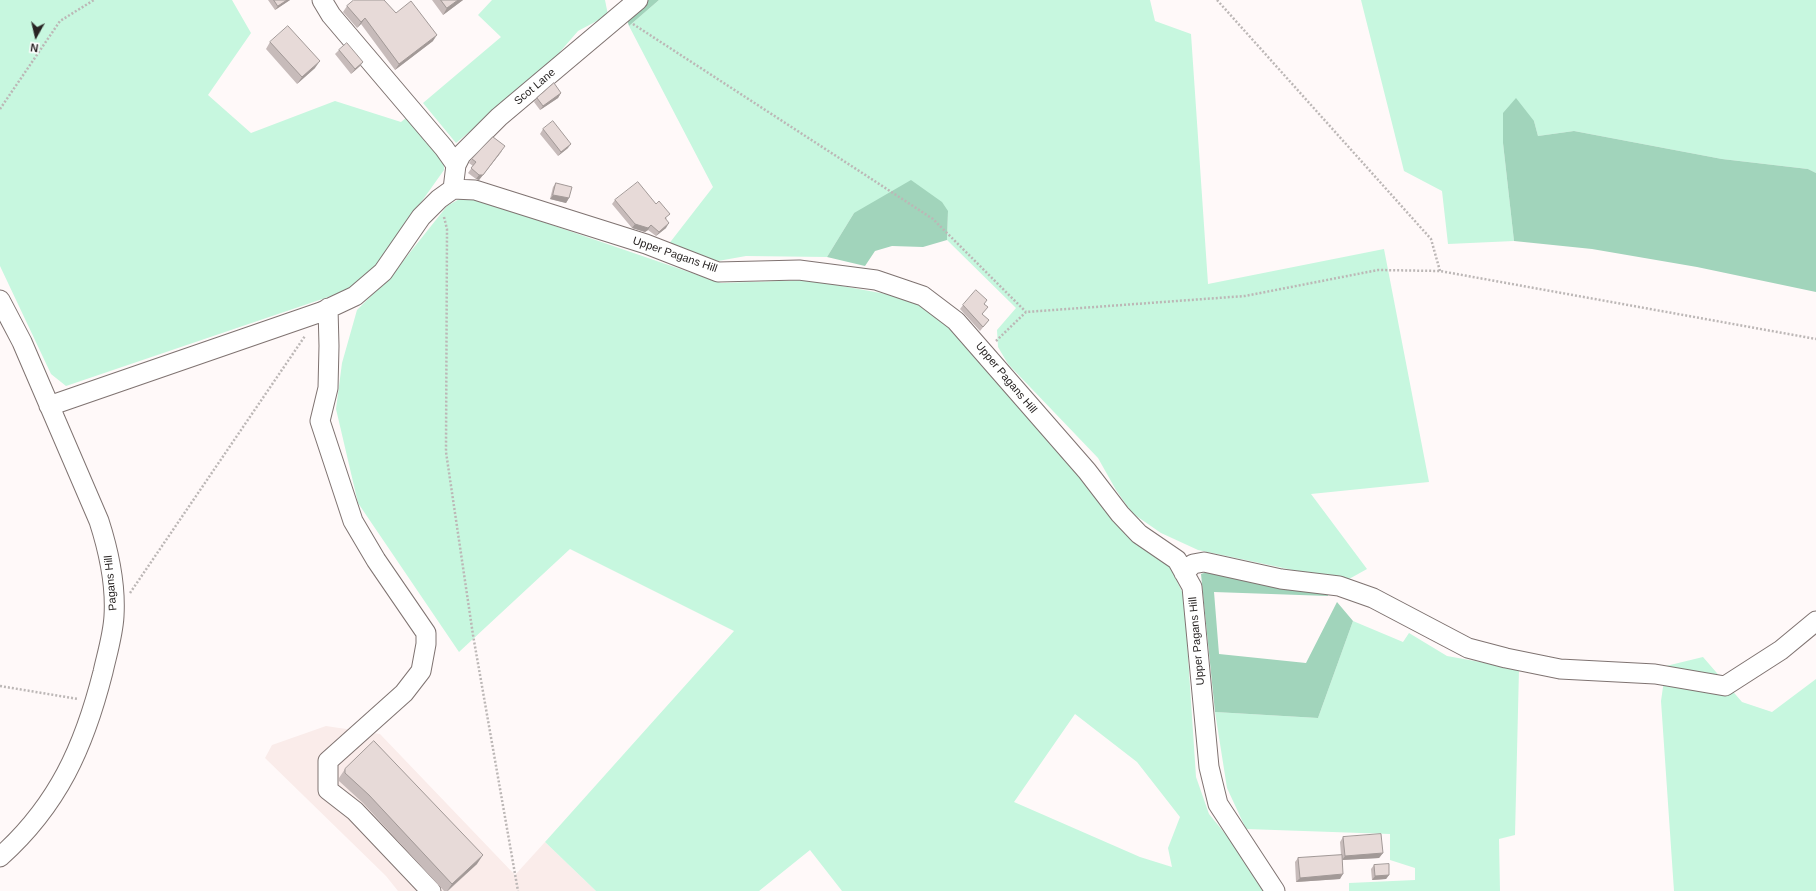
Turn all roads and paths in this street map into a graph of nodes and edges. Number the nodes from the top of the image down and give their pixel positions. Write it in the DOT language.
graph roads {
  1 [pos="94,0"];
  2 [pos="322,0"];
  3 [pos="638,0"];
  4 [pos="1217,0"];
  5 [pos="620,16"];
  6 [pos="0,109"];
  7 [pos="456,165"];
  8 [pos="446,194"];
  9 [pos="1440,271"];
  10 [pos="0,300"];
  11 [pos="328,308"];
  12 [pos="1026,312"];
  13 [pos="306,333"];
  14 [pos="1816,339"];
  15 [pos="980,346"];
  16 [pos="49,406"];
  17 [pos="1184,573"];
  18 [pos="114,617"];
  19 [pos="1816,622"];
  20 [pos="0,686"];
  21 [pos="96,702"];
  22 [pos="0,857"];
  23 [pos="431,891"];
  24 [pos="518,891"];
  25 [pos="1275,891"];
  1 -- 6 [label="path"];
  2 -- 7 [label="street"];
  3 -- 5 [label="street, Scot Lane"];
  4 -- 9 [label="path"];
  5 -- 7 [label="street, Scot Lane"];
  5 -- 12 [label="path"];
  7 -- 8 [label="street, Scot Lane"];
  8 -- 11 [label="street"];
  8 -- 15 [label="street, Upper Pagans Hill"];
  8 -- 24 [label="path"];
  9 -- 12 [label="path"];
  9 -- 14 [label="path"];
  10 -- 16 [label="street, Pagans Hill"];
  11 -- 16 [label="street"];
  11 -- 23 [label="street"];
  12 -- 15 [label="path"];
  13 -- 18 [label="path"];
  15 -- 17 [label="street, Upper Pagans Hill"];
  16 -- 18 [label="street, Pagans Hill"];
  17 -- 19 [label="street"];
  17 -- 25 [label="street, Upper Pagans Hill"];
  18 -- 21 [label="street, Pagans Hill"];
  20 -- 21 [label="path"];
  21 -- 22 [label="street, Pagans Hill"];
}
